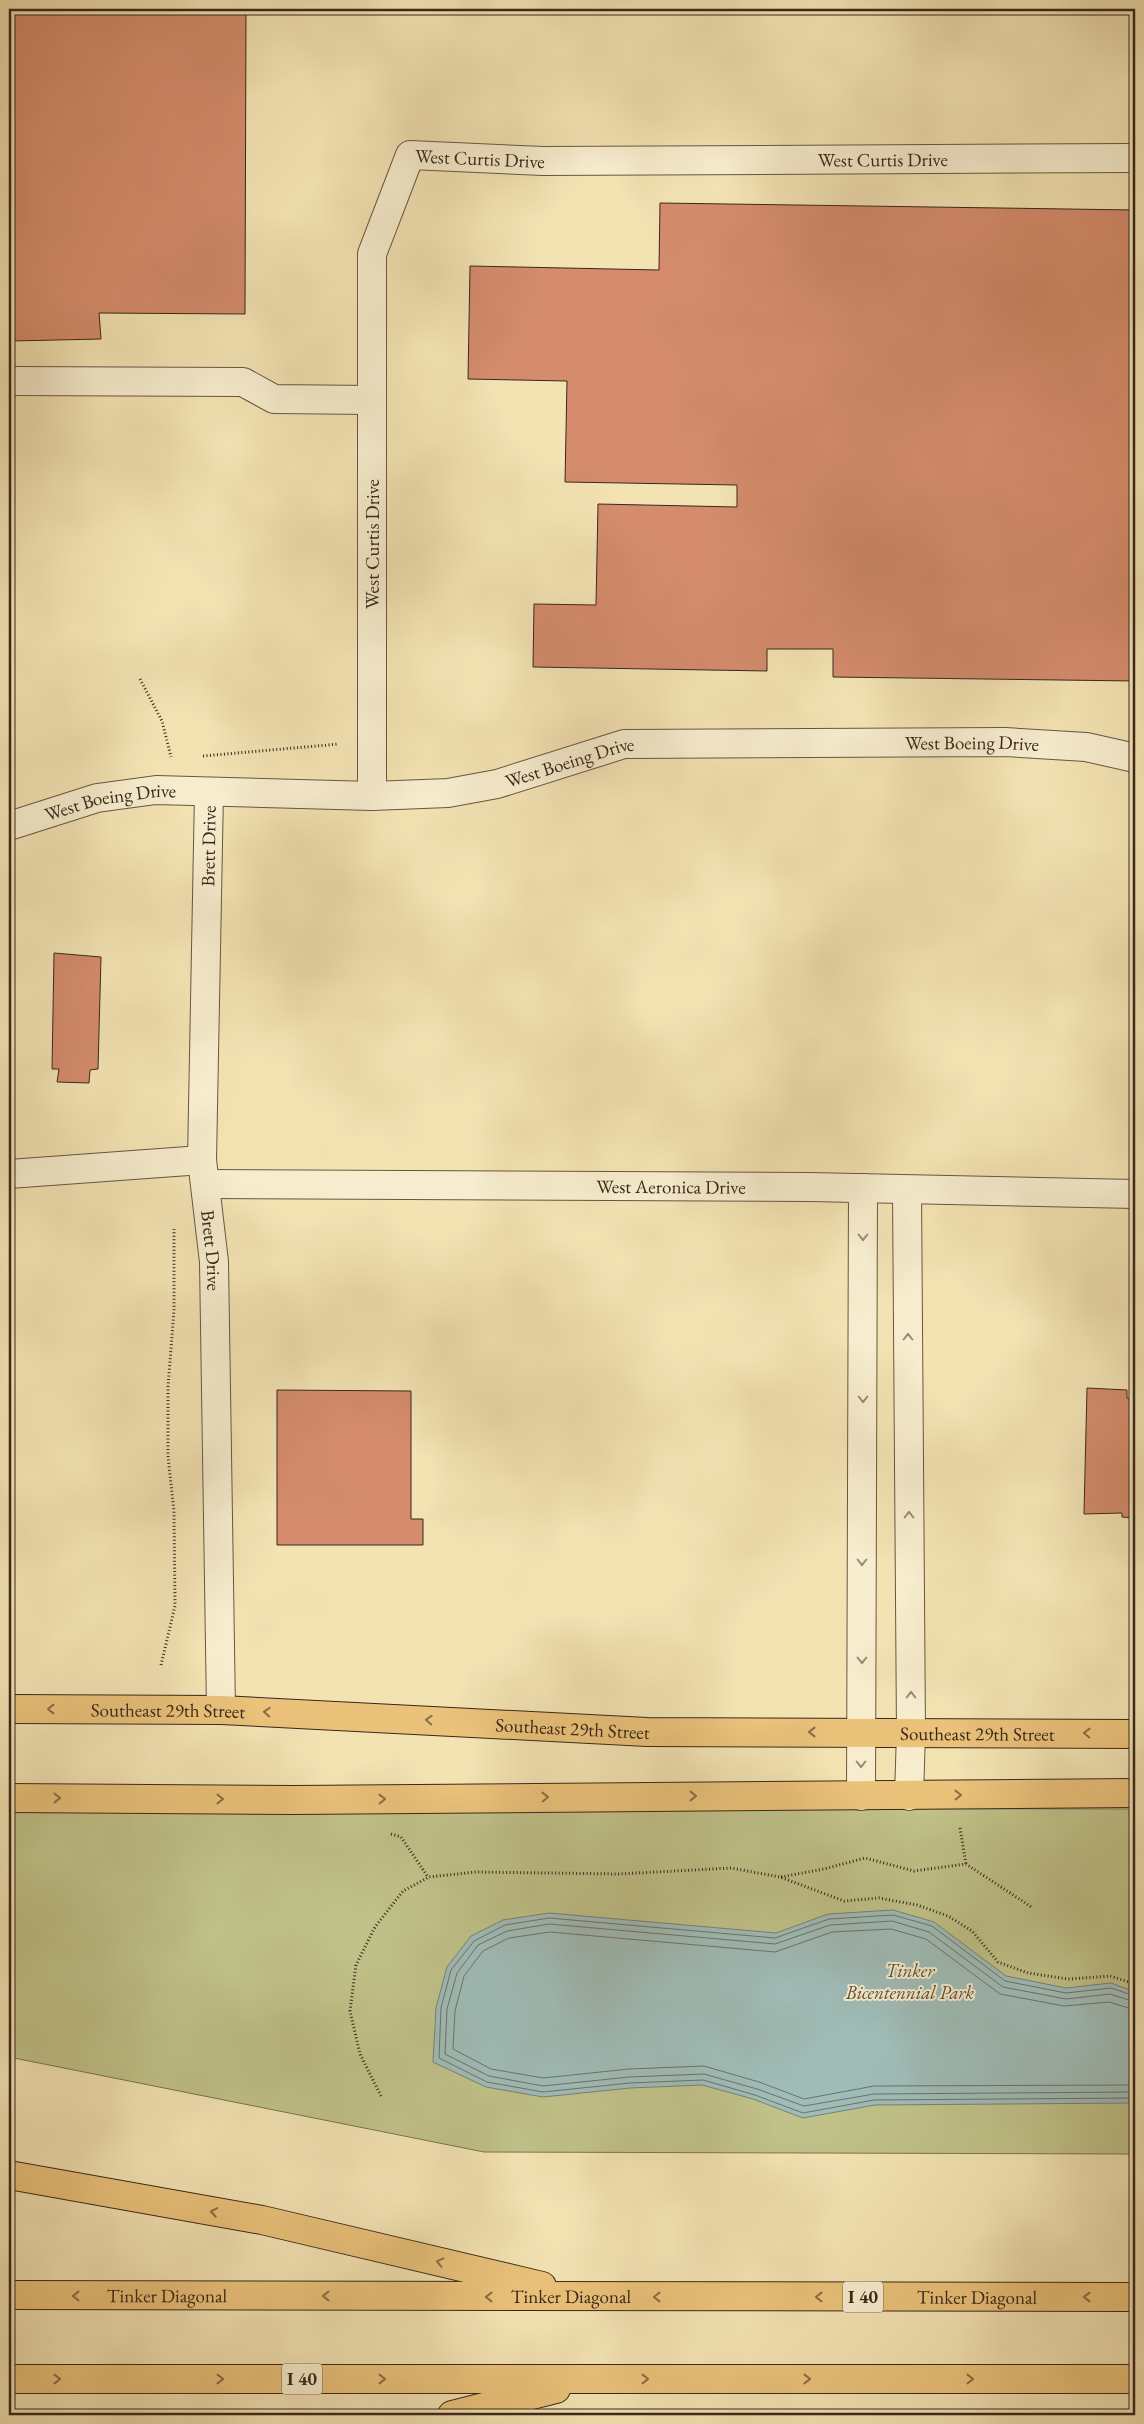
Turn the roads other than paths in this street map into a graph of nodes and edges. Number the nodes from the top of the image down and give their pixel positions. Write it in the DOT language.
graph roads {
  1 [pos="1135,158"];
  2 [pos="9,381"];
  3 [pos="372,400"];
  4 [pos="1135,758"];
  5 [pos="210,792"];
  6 [pos="372,796"];
  7 [pos="9,826"];
  8 [pos="204,1172"];
  9 [pos="9,1174"];
  10 [pos="863,1188"];
  11 [pos="907,1190"];
  12 [pos="1135,1194"];
  13 [pos="9,1709"];
  14 [pos="221,1710"];
  15 [pos="861,1733"];
  16 [pos="911,1733"];
  17 [pos="1135,1734"];
  18 [pos="1135,1793"];
  19 [pos="861,1796"];
  20 [pos="909,1796"];
  21 [pos="9,1798"];
  22 [pos="9,2175"];
  23 [pos="9,2295"];
  24 [pos="590,2297"];
  25 [pos="1135,2297"];
  26 [pos="9,2379"];
  27 [pos="596,2379"];
  28 [pos="1135,2379"];
  29 [pos="452,2415"];
  1 -- 3 [label="street, West Curtis Drive"];
  2 -- 3 [label="street"];
  3 -- 6 [label="street, West Curtis Drive"];
  4 -- 6 [label="street, West Boeing Drive"];
  5 -- 6 [label="street, West Boeing Drive"];
  5 -- 7 [label="street, West Boeing Drive"];
  5 -- 8 [label="street, Brett Drive"];
  8 -- 9 [label="street, West Aeronica Drive"];
  8 -- 10 [label="street, West Aeronica Drive"];
  8 -- 14 [label="street, Brett Drive"];
  10 -- 11 [label="street, West Aeronica Drive"];
  10 -- 15 [label="street, one-way"];
  11 -- 12 [label="street, West Aeronica Drive"];
  16 -- 11 [label="street, one-way"];
  14 -- 13 [label="main road, Southeast 29th Street, one-way"];
  15 -- 14 [label="main road, Southeast 29th Street, one-way"];
  15 -- 16 [label="main road, Southeast 29th Street"];
  15 -- 19 [label="street, one-way"];
  17 -- 16 [label="main road, Southeast 29th Street, one-way"];
  16 -- 20 [label="street"];
  20 -- 18 [label="main road, one-way"];
  19 -- 20 [label="main road"];
  21 -- 19 [label="main road, one-way"];
  24 -- 22 [label="main road, one-way"];
  24 -- 23 [label="main road, Tinker Diagonal / I 40, one-way"];
  25 -- 24 [label="main road, Tinker Diagonal / I 40, one-way"];
  26 -- 27 [label="main road, I 40, one-way"];
  27 -- 28 [label="main road, I 40, one-way"];
  27 -- 29 [label="main road"];
}
